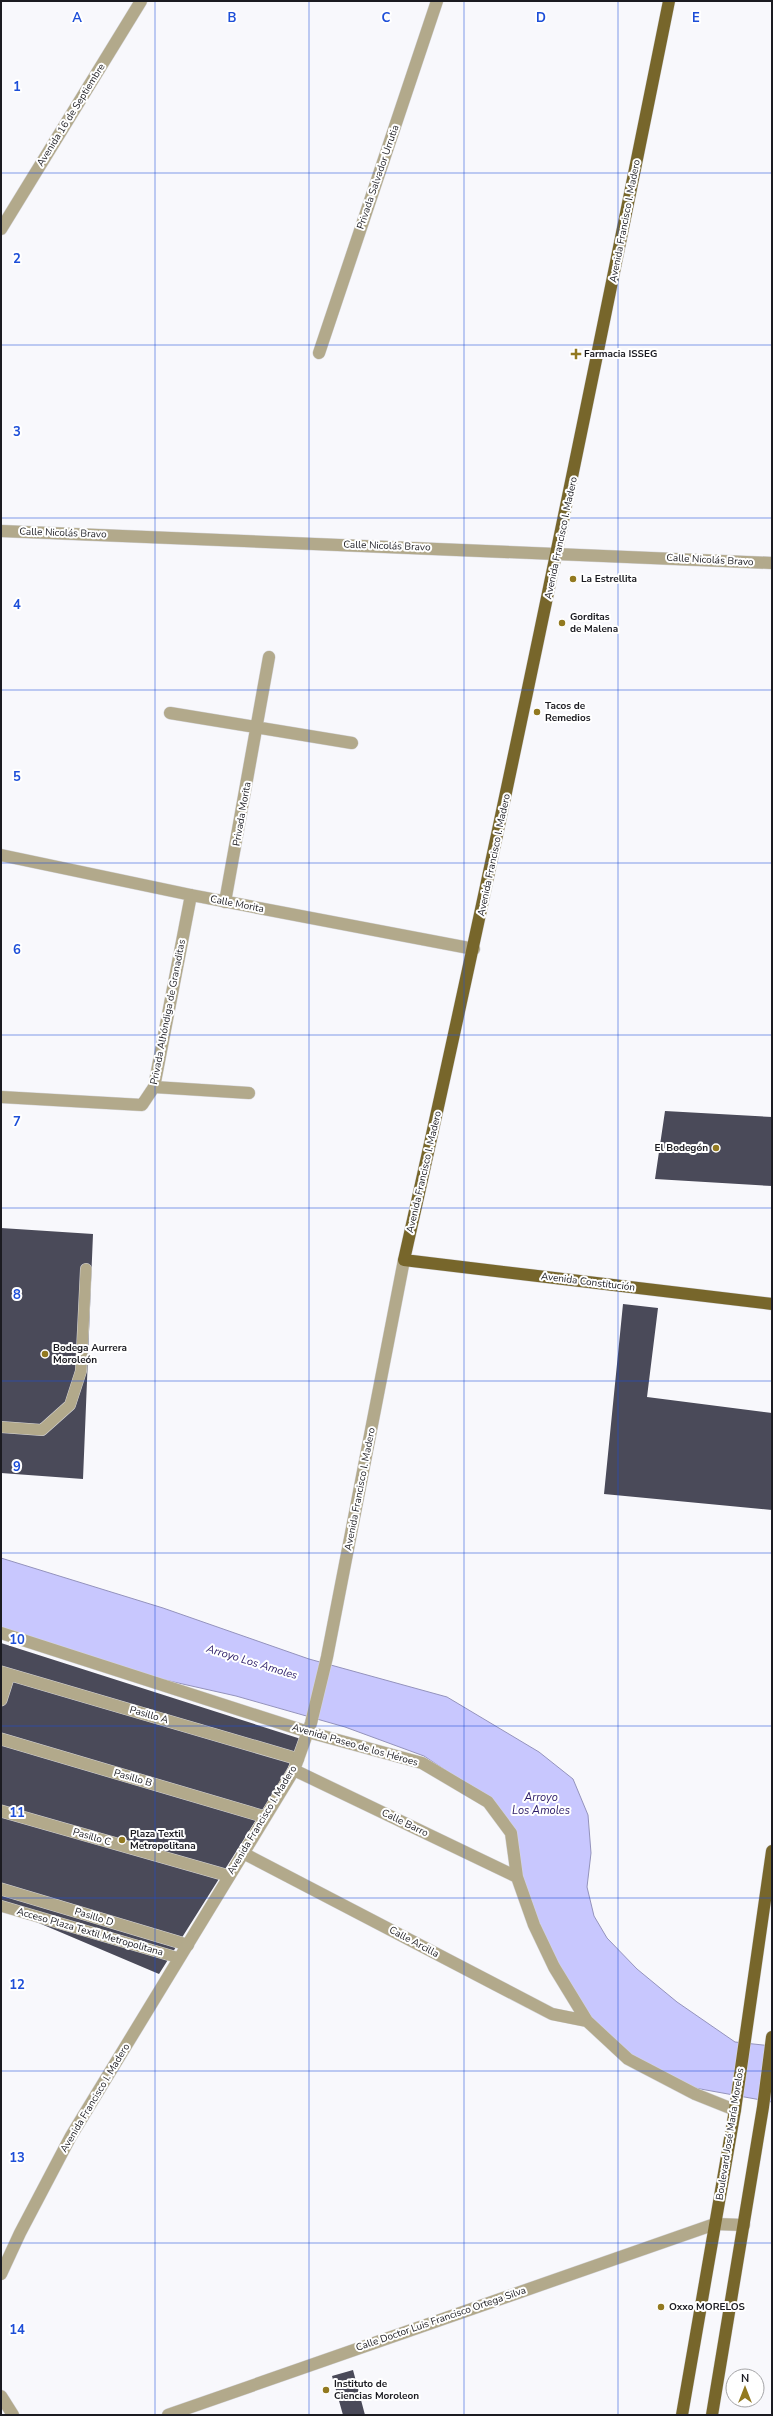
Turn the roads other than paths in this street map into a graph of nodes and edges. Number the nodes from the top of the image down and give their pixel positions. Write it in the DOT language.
graph roads {
  1 [pos="141,1"];
  2 [pos="437,1"];
  3 [pos="669,1"];
  4 [pos="1,229"];
  5 [pos="319,353"];
  6 [pos="1,530"];
  7 [pos="558,553"];
  8 [pos="772,563"];
  9 [pos="269,657"];
  10 [pos="170,713"];
  11 [pos="258,727"];
  12 [pos="352,744"];
  13 [pos="1,856"];
  14 [pos="191,895"];
  15 [pos="225,902"];
  16 [pos="474,949"];
  17 [pos="154,1087"];
  18 [pos="249,1093"];
  19 [pos="1,1097"];
  20 [pos="404,1260"];
  21 [pos="86,1269"];
  22 [pos="772,1304"];
  23 [pos="1,1427"];
  24 [pos="1,1633"];
  25 [pos="5,1673"];
  26 [pos="1,1700"];
  27 [pos="309,1728"];
  28 [pos="1,1739"];
  29 [pos="296,1764"];
  30 [pos="1,1811"];
  31 [pos="265,1817"];
  32 [pos="772,1851"];
  33 [pos="243,1853"];
  34 [pos="229,1876"];
  35 [pos="517,1878"];
  36 [pos="1,1889"];
  37 [pos="1,1906"];
  38 [pos="188,1945"];
  39 [pos="179,1958"];
  40 [pos="587,2021"];
  41 [pos="772,2037"];
  42 [pos="766,2106"];
  43 [pos="735,2110"];
  44 [pos="715,2224"];
  45 [pos="744,2225"];
  46 [pos="1,2274"];
  47 [pos="1,2396"];
  48 [pos="14,2415"];
  49 [pos="168,2415"];
  50 [pos="682,2415"];
  51 [pos="712,2415"];
  1 -- 4 [label="street, Avenida 16 de Septiembre"];
  2 -- 5 [label="street, Privada Salvador Urrutia"];
  3 -- 7 [label="main road, Avenida Francisco I. Madero"];
  6 -- 7 [label="street, Calle Nicolás Bravo"];
  7 -- 8 [label="street, Calle Nicolás Bravo"];
  7 -- 16 [label="main road, Avenida Francisco I. Madero"];
  9 -- 11 [label="street, Privada Morita"];
  10 -- 11 [label="street"];
  11 -- 12 [label="street"];
  11 -- 15 [label="street, Privada Morita"];
  13 -- 14 [label="street, Calle Morita"];
  14 -- 15 [label="street, Calle Morita"];
  14 -- 17 [label="street, Privada Alhóndiga de Granaditas"];
  15 -- 16 [label="street, Calle Morita"];
  16 -- 20 [label="main road, Avenida Francisco I. Madero"];
  17 -- 18 [label="street"];
  17 -- 19 [label="street, Privada Alhóndiga de Granaditas"];
  20 -- 22 [label="main road, Avenida Constitución"];
  20 -- 27 [label="street, Avenida Francisco I. Madero"];
  21 -- 23 [label="lane"];
  24 -- 27 [label="street, Avenida Paseo de los Héroes"];
  25 -- 26 [label="street"];
  25 -- 29 [label="street, Pasillo A"];
  27 -- 29 [label="street, Avenida Francisco I. Madero"];
  27 -- 35 [label="street, Avenida Paseo de los Héroes"];
  28 -- 31 [label="street, Pasillo B"];
  29 -- 31 [label="street, Avenida Francisco I. Madero"];
  29 -- 35 [label="street, Calle Barro"];
  30 -- 34 [label="street, Pasillo C"];
  31 -- 33 [label="street, Avenida Francisco I. Madero"];
  32 -- 43 [label="main road, Boulevard José María Morelos"];
  33 -- 34 [label="street, Avenida Francisco I. Madero"];
  33 -- 40 [label="street, Calle Arcilla"];
  34 -- 38 [label="street, Avenida Francisco I. Madero"];
  35 -- 40 [label="street, Avenida Paseo de los Héroes"];
  36 -- 38 [label="street, Pasillo D"];
  37 -- 39 [label="lane, Acceso Plaza Textil Metropolitana"];
  38 -- 39 [label="street, Avenida Francisco I. Madero"];
  39 -- 46 [label="street, Avenida Francisco I. Madero"];
  40 -- 43 [label="street, Avenida Paseo de los Héroes"];
  41 -- 42 [label="main road"];
  42 -- 45 [label="main road"];
  43 -- 44 [label="main road, Boulevard José María Morelos"];
  44 -- 45 [label="street"];
  44 -- 49 [label="street, Calle Doctor Luis Francisco Ortega Silva"];
  44 -- 50 [label="main road, Boulevard José María Morelos"];
  45 -- 51 [label="main road"];
  47 -- 48 [label="street"];
}
